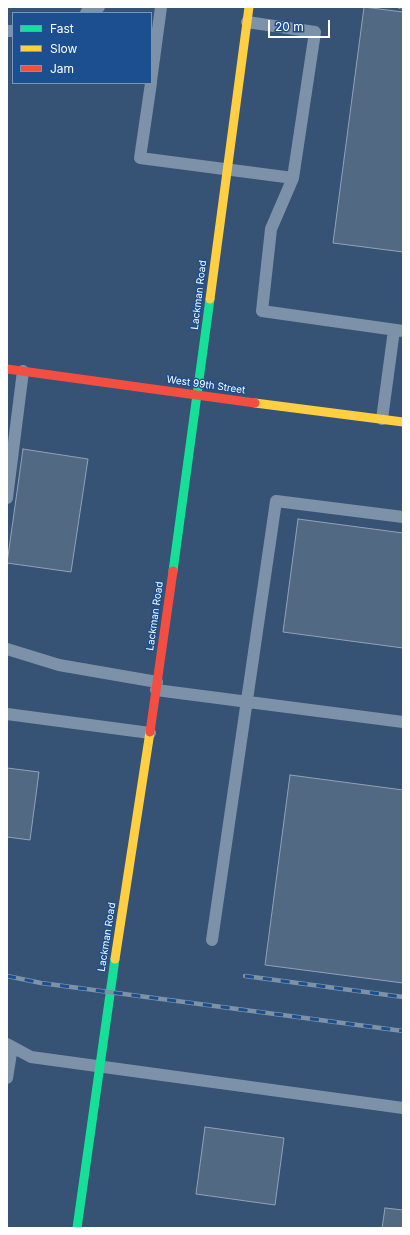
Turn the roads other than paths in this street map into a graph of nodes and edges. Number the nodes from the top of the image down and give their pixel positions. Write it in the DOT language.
graph roads {
  1 [pos="99,7"];
  2 [pos="161,7"];
  3 [pos="249,7"];
  4 [pos="88,12"];
  5 [pos="247,22"];
  6 [pos="152,74"];
  7 [pos="151,84"];
  8 [pos="227,170"];
  9 [pos="294,178"];
  10 [pos="398,331"];
  11 [pos="7,369"];
  12 [pos="23,371"];
  13 [pos="197,395"];
  14 [pos="382,419"];
  15 [pos="403,422"];
  16 [pos="7,498"];
  17 [pos="403,517"];
  18 [pos="7,649"];
  19 [pos="157,686"];
  20 [pos="246,702"];
  21 [pos="7,714"];
  22 [pos="403,722"];
  23 [pos="150,733"];
  24 [pos="212,940"];
  25 [pos="9,1045"];
  26 [pos="99,1066"];
  27 [pos="7,1078"];
  28 [pos="403,1108"];
  29 [pos="77,1228"];
  1 -- 4 [label="lane"];
  2 -- 6 [label="lane"];
  3 -- 5 [label="main road, Lackman Road"];
  5 -- 8 [label="main road, Lackman Road"];
  5 -- 9 [label="lane"];
  7 -- 8 [label="lane"];
  8 -- 9 [label="lane"];
  8 -- 13 [label="main road, Lackman Road"];
  9 -- 10 [label="lane"];
  10 -- 14 [label="lane"];
  11 -- 12 [label="main road, West 99th Street"];
  12 -- 13 [label="main road, West 99th Street"];
  12 -- 16 [label="lane"];
  13 -- 14 [label="main road, West 99th Street"];
  13 -- 19 [label="main road, Lackman Road"];
  14 -- 15 [label="main road, West 99th Street"];
  17 -- 20 [label="lane"];
  18 -- 19 [label="lane"];
  19 -- 20 [label="lane"];
  19 -- 23 [label="main road, Lackman Road"];
  20 -- 22 [label="lane"];
  20 -- 24 [label="lane"];
  21 -- 23 [label="lane"];
  23 -- 26 [label="main road, Lackman Road"];
  25 -- 26 [label="lane"];
  25 -- 27 [label="lane"];
  26 -- 28 [label="lane"];
  26 -- 29 [label="main road, Lackman Road"];
}
